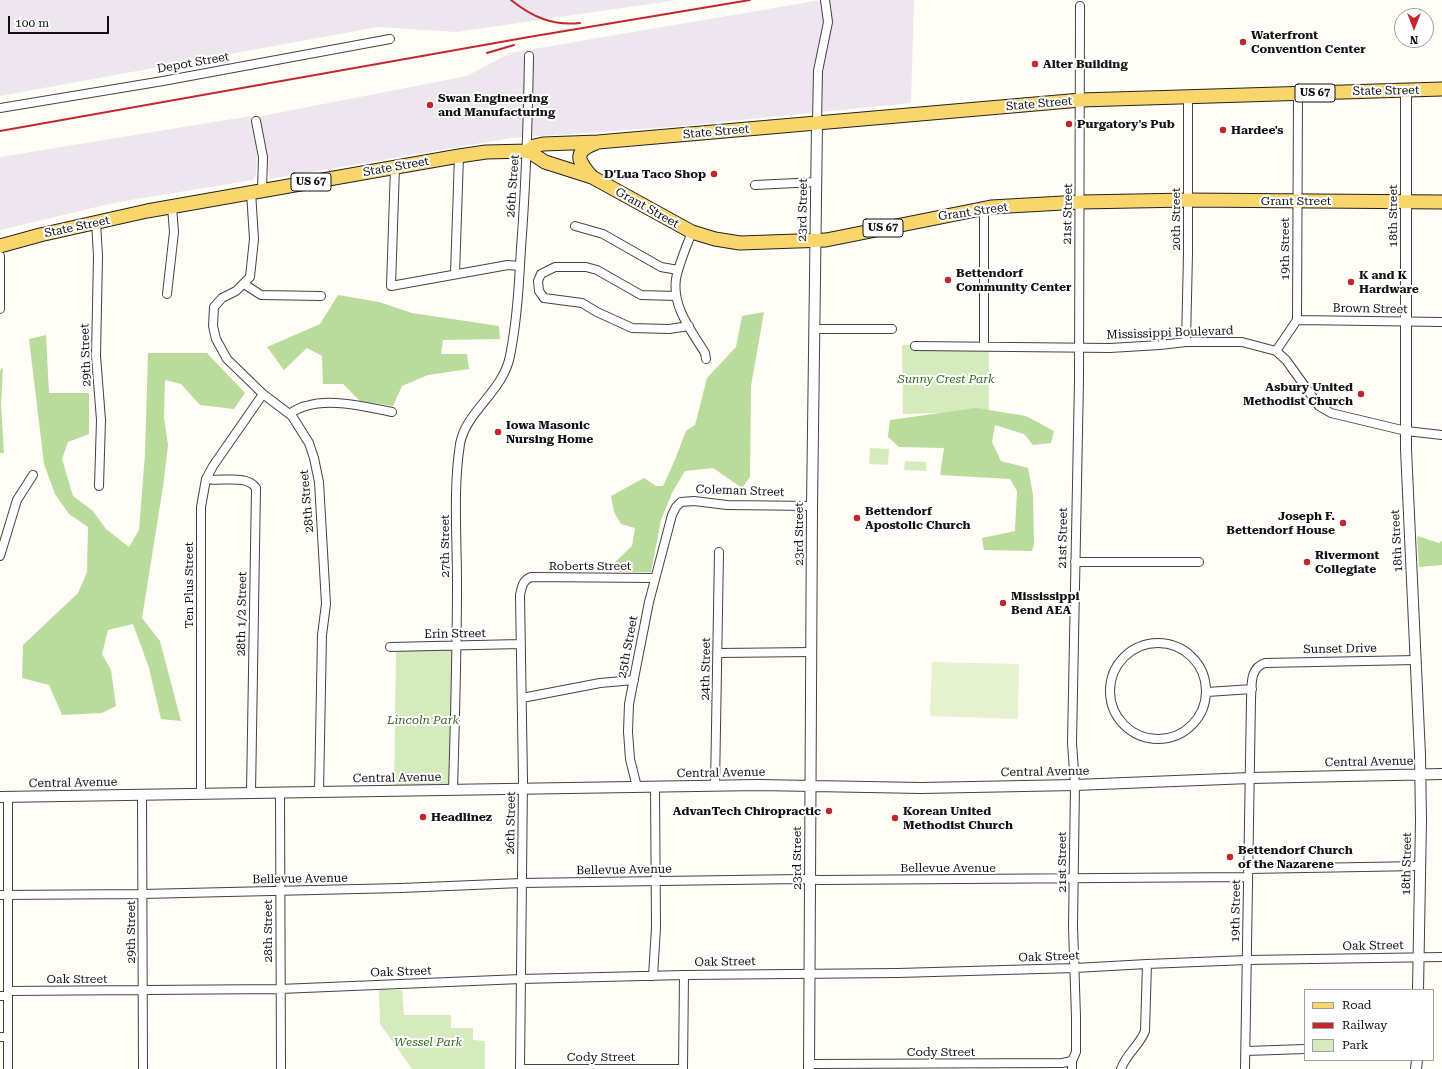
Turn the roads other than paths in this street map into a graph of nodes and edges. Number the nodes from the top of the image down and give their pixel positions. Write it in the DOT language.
graph roads {
  1 [pos="825,0"];
  2 [pos="1080,6"];
  3 [pos="390,39"];
  4 [pos="529,56"];
  5 [pos="1442,89"];
  6 [pos="1406,90"];
  7 [pos="1298,93"];
  8 [pos="1188,96"];
  9 [pos="1081,100"];
  10 [pos="0,108"];
  11 [pos="256,121"];
  12 [pos="817,123"];
  13 [pos="598,142"];
  14 [pos="528,151"];
  15 [pos="459,156"];
  16 [pos="395,167"];
  17 [pos="592,177"];
  18 [pos="817,182"];
  19 [pos="756,185"];
  20 [pos="256,191"];
  21 [pos="1188,200"];
  22 [pos="1297,201"];
  23 [pos="1081,202"];
  24 [pos="1406,202"];
  25 [pos="1442,202"];
  26 [pos="172,206"];
  27 [pos="984,209"];
  28 [pos="96,222"];
  29 [pos="575,226"];
  30 [pos="692,232"];
  31 [pos="816,241"];
  32 [pos="0,246"];
  33 [pos="0,256"];
  34 [pos="520,266"];
  35 [pos="678,270"];
  36 [pos="455,274"];
  37 [pos="244,284"];
  38 [pos="167,294"];
  39 [pos="320,296"];
  40 [pos="676,296"];
  41 [pos="0,309"];
  42 [pos="516,317"];
  43 [pos="1297,320"];
  44 [pos="1406,321"];
  45 [pos="1442,322"];
  46 [pos="689,326"];
  47 [pos="814,329"];
  48 [pos="892,329"];
  49 [pos="1186,342"];
  50 [pos="915,346"];
  51 [pos="984,346"];
  52 [pos="1079,346"];
  53 [pos="1276,351"];
  54 [pos="706,359"];
  55 [pos="263,394"];
  56 [pos="392,412"];
  57 [pos="289,414"];
  58 [pos="1406,431"];
  59 [pos="1442,435"];
  60 [pos="34,475"];
  61 [pos="206,479"];
  62 [pos="99,486"];
  63 [pos="812,506"];
  64 [pos="674,512"];
  65 [pos="719,552"];
  66 [pos="0,556"];
  67 [pos="1075,562"];
  68 [pos="1199,562"];
  69 [pos="655,578"];
  70 [pos="526,579"];
  71 [pos="520,644"];
  72 [pos="457,646"];
  73 [pos="390,648"];
  74 [pos="812,652"];
  75 [pos="719,653"];
  76 [pos="1416,660"];
  77 [pos="1265,663"];
  78 [pos="634,680"];
  79 [pos="1252,689"];
  80 [pos="1207,692"];
  81 [pos="522,698"];
  82 [pos="1420,774"];
  83 [pos="1442,774"];
  84 [pos="1250,778"];
  85 [pos="1075,785"];
  86 [pos="715,786"];
  87 [pos="638,787"];
  88 [pos="655,787"];
  89 [pos="811,787"];
  90 [pos="523,789"];
  91 [pos="453,790"];
  92 [pos="319,792"];
  93 [pos="251,793"];
  94 [pos="280,793"];
  95 [pos="202,794"];
  96 [pos="142,795"];
  97 [pos="4,797"];
  98 [pos="1420,866"];
  99 [pos="1248,869"];
  100 [pos="1248,877"];
  101 [pos="1074,879"];
  102 [pos="810,880"];
  103 [pos="655,882"];
  104 [pos="522,883"];
  105 [pos="280,891"];
  106 [pos="142,894"];
  107 [pos="4,895"];
  108 [pos="1419,957"];
  109 [pos="1442,957"];
  110 [pos="1247,960"];
  111 [pos="1147,964"];
  112 [pos="1075,968"];
  113 [pos="810,973"];
  114 [pos="684,975"];
  115 [pos="653,976"];
  116 [pos="521,979"];
  117 [pos="280,989"];
  118 [pos="1418,989"];
  119 [pos="143,991"];
  120 [pos="6,994"];
  121 [pos="4,1037"];
  122 [pos="1304,1049"];
  123 [pos="1246,1051"];
  124 [pos="1072,1065"];
  125 [pos="809,1066"];
  126 [pos="8,1069"];
  127 [pos="143,1069"];
  128 [pos="281,1069"];
  129 [pos="520,1069"];
  130 [pos="683,1069"];
  131 [pos="1121,1069"];
  132 [pos="1245,1069"];
  1 -- 12 [label="street, 23rd Street"];
  2 -- 9 [label="street, 21st Street"];
  3 -- 10 [label="street, Depot Street"];
  4 -- 14 [label="street, 26th Street"];
  5 -- 6 [label="main road, State Street / US 67"];
  6 -- 7 [label="main road, State Street / US 67"];
  6 -- 24 [label="street, 18th Street"];
  7 -- 8 [label="main road, State Street / US 67"];
  7 -- 22 [label="street, 19th Street"];
  8 -- 9 [label="main road, State Street / US 67"];
  8 -- 21 [label="street, 20th Street"];
  9 -- 12 [label="main road, State Street / US 67"];
  9 -- 23 [label="street, 21st Street"];
  11 -- 20 [label="street"];
  12 -- 13 [label="main road, State Street / US 67"];
  12 -- 18 [label="street, 23rd Street"];
  13 -- 14 [label="main road, State Street / US 67"];
  13 -- 17 [label="main road"];
  14 -- 15 [label="main road, State Street / US 67"];
  14 -- 17 [label="main road, Grant Street / US 67"];
  14 -- 34 [label="street, 26th Street"];
  15 -- 16 [label="main road, State Street / US 67"];
  15 -- 36 [label="street"];
  16 -- 20 [label="main road, State Street / US 67"];
  16 -- 36 [label="street"];
  17 -- 30 [label="main road, Grant Street / US 67"];
  18 -- 19 [label="street"];
  18 -- 31 [label="street, 23rd Street"];
  20 -- 26 [label="main road, State Street / US 67"];
  20 -- 37 [label="street"];
  21 -- 22 [label="main road, Grant Street / US 67"];
  21 -- 23 [label="main road, Grant Street / US 67"];
  21 -- 49 [label="street, 20th Street"];
  22 -- 24 [label="main road, Grant Street / US 67"];
  22 -- 43 [label="street, 19th Street"];
  23 -- 27 [label="main road, Grant Street / US 67"];
  23 -- 52 [label="street, 21st Street"];
  24 -- 25 [label="main road, Grant Street / US 67"];
  24 -- 44 [label="street, 18th Street"];
  26 -- 28 [label="main road, State Street / US 67"];
  26 -- 38 [label="street"];
  27 -- 31 [label="main road, Grant Street / US 67"];
  27 -- 51 [label="street"];
  28 -- 32 [label="main road, State Street / US 67"];
  28 -- 62 [label="street, 29th Street"];
  29 -- 35 [label="street"];
  30 -- 31 [label="main road, Grant Street / US 67"];
  30 -- 35 [label="street"];
  31 -- 47 [label="street, 23rd Street"];
  33 -- 41 [label="street"];
  34 -- 36 [label="street"];
  34 -- 42 [label="street, 26th Street"];
  35 -- 40 [label="street"];
  37 -- 39 [label="street"];
  37 -- 55 [label="street, 28th Street"];
  40 -- 46 [label="street"];
  40 -- 46 [label="street"];
  42 -- 72 [label="street, 27th Street"];
  43 -- 44 [label="street, Brown Street"];
  43 -- 53 [label="street"];
  44 -- 45 [label="street, Brown Street"];
  44 -- 58 [label="street, 18th Street"];
  46 -- 54 [label="street"];
  47 -- 48 [label="street"];
  47 -- 63 [label="street, 23rd Street"];
  49 -- 52 [label="street, Mississippi Boulevard"];
  49 -- 53 [label="street, Mississippi Boulevard"];
  50 -- 51 [label="street, Mississippi Boulevard"];
  51 -- 52 [label="street, Mississippi Boulevard"];
  52 -- 67 [label="street, 21st Street"];
  53 -- 58 [label="street"];
  55 -- 57 [label="street, 28th Street"];
  55 -- 61 [label="street, Ten Plus Street"];
  56 -- 57 [label="street"];
  57 -- 92 [label="street, 28th Street"];
  58 -- 59 [label="street"];
  58 -- 76 [label="street, 18th Street"];
  60 -- 66 [label="street"];
  61 -- 93 [label="street, 28th 1/2 Street"];
  61 -- 95 [label="street, Ten Plus Street"];
  63 -- 64 [label="street, Coleman Street"];
  63 -- 74 [label="street, 23rd Street"];
  64 -- 69 [label="street, 25th Street"];
  65 -- 75 [label="street, 24th Street"];
  67 -- 68 [label="street"];
  67 -- 85 [label="street, 21st Street"];
  69 -- 70 [label="street, Roberts Street"];
  69 -- 78 [label="street, 25th Street"];
  70 -- 71 [label="street, 26th Street"];
  71 -- 72 [label="street, Erin Street"];
  71 -- 81 [label="street, 26th Street"];
  72 -- 73 [label="street, Erin Street"];
  72 -- 91 [label="street, 27th Street"];
  74 -- 75 [label="street"];
  74 -- 89 [label="street, 23rd Street"];
  75 -- 86 [label="street, 24th Street"];
  76 -- 77 [label="street, Sunset Drive"];
  76 -- 82 [label="street, 18th Street"];
  77 -- 79 [label="street, 19th Street"];
  78 -- 81 [label="street"];
  78 -- 87 [label="street, 25th Street"];
  79 -- 80 [label="street"];
  79 -- 84 [label="street, 19th Street"];
  80 -- 80 [label="street"];
  81 -- 90 [label="street, 26th Street"];
  82 -- 83 [label="street, Central Avenue"];
  82 -- 84 [label="street, Central Avenue"];
  82 -- 98 [label="street, 18th Street"];
  84 -- 85 [label="street, Central Avenue"];
  84 -- 99 [label="street, 19th Street"];
  85 -- 89 [label="street, Central Avenue"];
  85 -- 101 [label="street, 21st Street"];
  86 -- 88 [label="street, Central Avenue"];
  86 -- 89 [label="street, Central Avenue"];
  87 -- 88 [label="street, Central Avenue"];
  87 -- 90 [label="street, Central Avenue"];
  88 -- 103 [label="street"];
  89 -- 102 [label="street, 23rd Street"];
  90 -- 91 [label="street, Central Avenue"];
  90 -- 104 [label="street, 26th Street"];
  91 -- 92 [label="street, Central Avenue"];
  92 -- 94 [label="street, Central Avenue"];
  93 -- 94 [label="street, Central Avenue"];
  93 -- 95 [label="street, Central Avenue"];
  94 -- 105 [label="street, 28th Street"];
  95 -- 96 [label="street, Central Avenue"];
  96 -- 97 [label="street, Central Avenue"];
  96 -- 106 [label="street, 29th Street"];
  97 -- 107 [label="street"];
  98 -- 99 [label="street"];
  98 -- 108 [label="street, 18th Street"];
  99 -- 100 [label="street, 19th Street"];
  100 -- 101 [label="street, Bellevue Avenue"];
  100 -- 110 [label="street, 19th Street"];
  101 -- 102 [label="street, Bellevue Avenue"];
  101 -- 112 [label="street, 21st Street"];
  102 -- 103 [label="street, Bellevue Avenue"];
  102 -- 113 [label="street, 23rd Street"];
  103 -- 104 [label="street, Bellevue Avenue"];
  103 -- 115 [label="street"];
  104 -- 105 [label="street, Bellevue Avenue"];
  104 -- 116 [label="street, 26th Street"];
  105 -- 106 [label="street, Bellevue Avenue"];
  105 -- 117 [label="street, 28th Street"];
  106 -- 107 [label="street, Bellevue Avenue"];
  106 -- 119 [label="street, 29th Street"];
  107 -- 120 [label="street"];
  108 -- 109 [label="street, Oak Street"];
  108 -- 110 [label="street, Oak Street"];
  108 -- 118 [label="street, 18th Street"];
  110 -- 111 [label="street, Oak Street"];
  110 -- 123 [label="street, 19th Street"];
  111 -- 112 [label="street, Oak Street"];
  111 -- 131 [label="street"];
  112 -- 113 [label="street, Oak Street"];
  112 -- 124 [label="street, 21st Street"];
  113 -- 114 [label="street, Oak Street"];
  113 -- 125 [label="street, 23rd Street"];
  114 -- 115 [label="street, Oak Street"];
  114 -- 130 [label="street"];
  115 -- 116 [label="street, Oak Street"];
  116 -- 117 [label="street, Oak Street"];
  116 -- 129 [label="street, 26th Street"];
  117 -- 119 [label="street, Oak Street"];
  117 -- 128 [label="street, 28th Street"];
  119 -- 120 [label="street, Oak Street"];
  119 -- 127 [label="street, 29th Street"];
  120 -- 121 [label="street"];
  121 -- 126 [label="street"];
  122 -- 123 [label="street"];
  123 -- 132 [label="street, 19th Street"];
  124 -- 125 [label="street, Cody Street"];
  129 -- 130 [label="street, Cody Street"];
}
